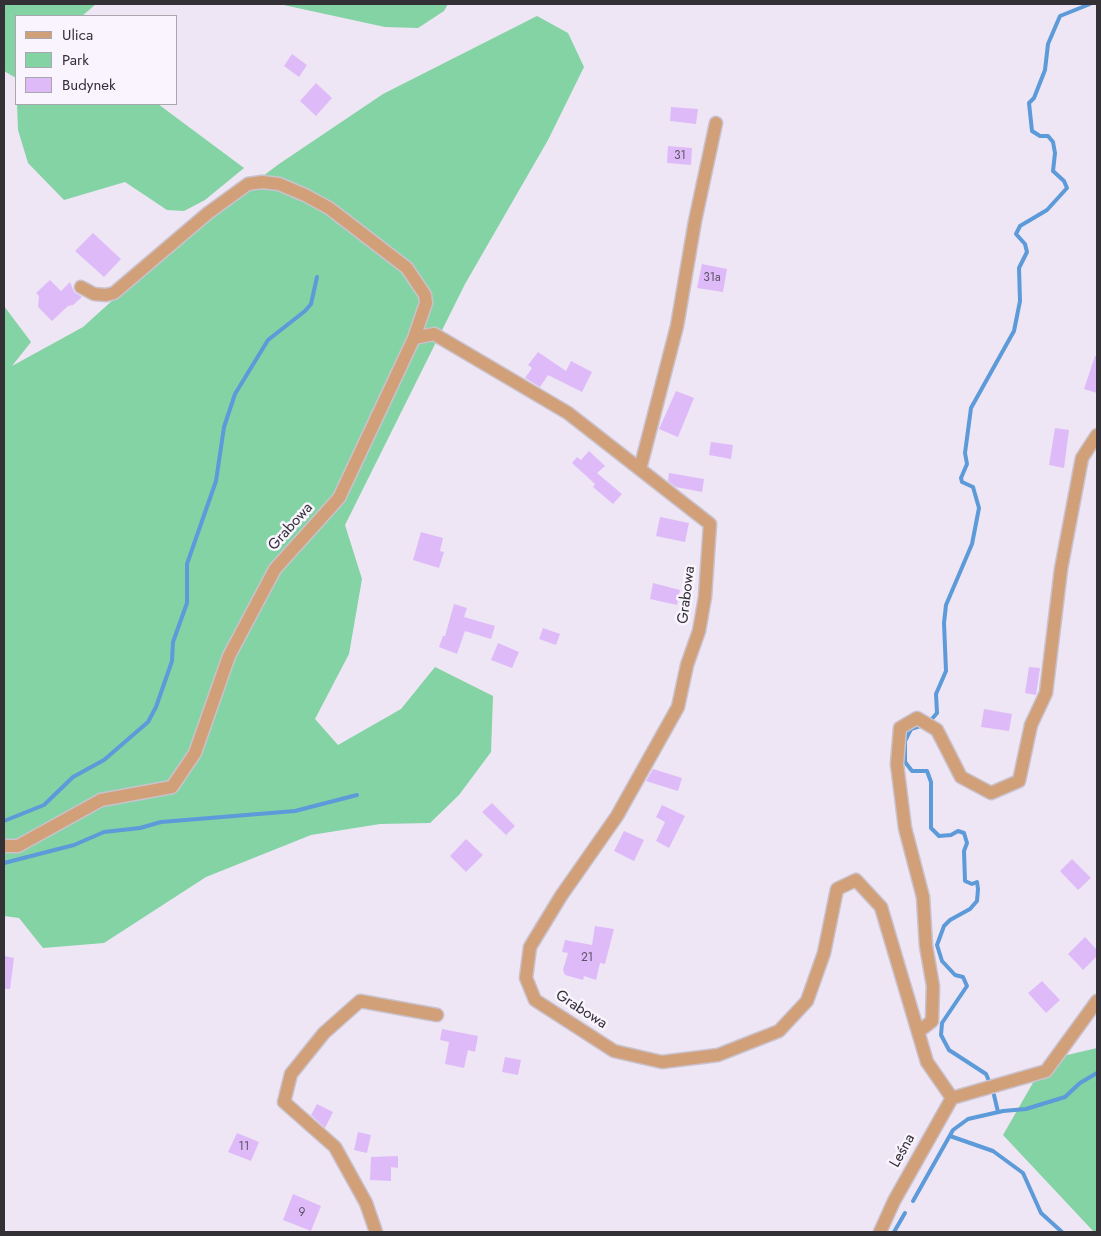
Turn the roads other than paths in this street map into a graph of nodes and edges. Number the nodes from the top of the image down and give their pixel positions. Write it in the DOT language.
graph roads {
  1 [pos="716,123"];
  2 [pos="81,287"];
  3 [pos="414,338"];
  4 [pos="1097,435"];
  5 [pos="640,469"];
  6 [pos="4,846"];
  7 [pos="1097,1001"];
  8 [pos="437,1015"];
  9 [pos="918,1032"];
  10 [pos="949,1093"];
  11 [pos="376,1232"];
  12 [pos="880,1232"];
  1 -- 5 [label="street"];
  2 -- 3 [label="street"];
  3 -- 5 [label="street, Grabowa"];
  3 -- 6 [label="street, Grabowa"];
  4 -- 9 [label="street"];
  5 -- 9 [label="street, Grabowa"];
  7 -- 10 [label="street"];
  8 -- 11 [label="street"];
  9 -- 10 [label="street, Grabowa"];
  10 -- 12 [label="street, Leśna"];
}
